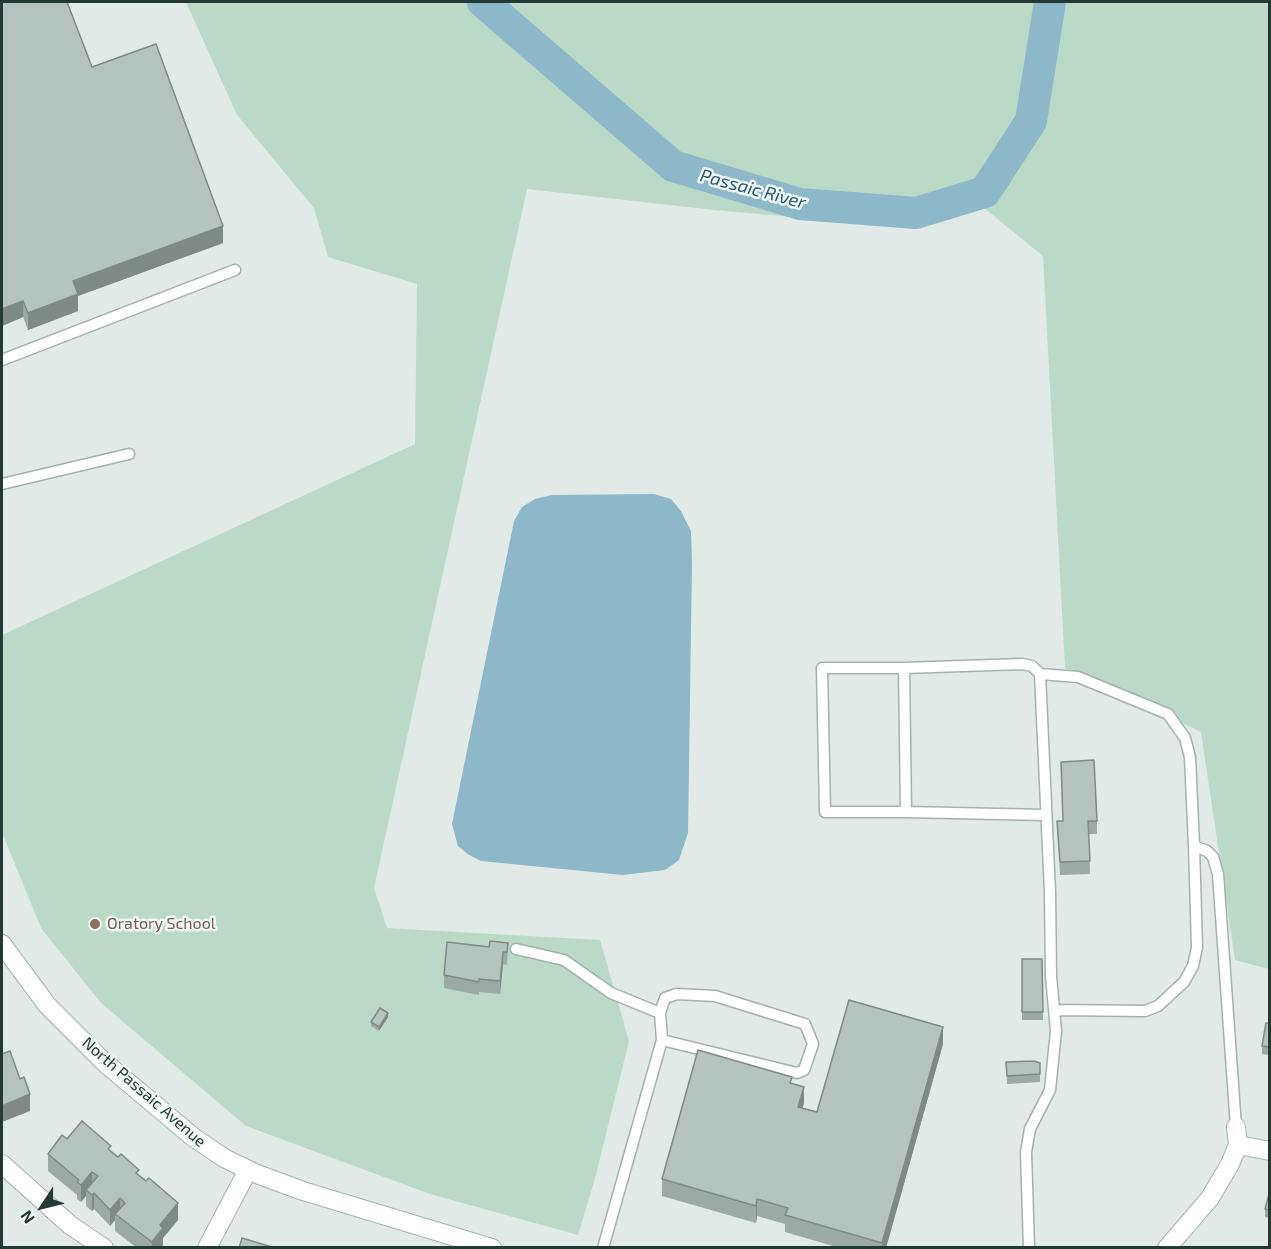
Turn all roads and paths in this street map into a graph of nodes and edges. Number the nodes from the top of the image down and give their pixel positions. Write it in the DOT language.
graph roads {
  1 [pos="235,270"];
  2 [pos="2,360"];
  3 [pos="129,454"];
  4 [pos="2,484"];
  5 [pos="904,668"];
  6 [pos="1040,674"];
  7 [pos="906,812"];
  8 [pos="1046,815"];
  9 [pos="1194,846"];
  10 [pos="2,944"];
  11 [pos="516,949"];
  12 [pos="1055,1010"];
  13 [pos="660,1013"];
  14 [pos="662,1040"];
  15 [pos="1237,1136"];
  16 [pos="1269,1151"];
  17 [pos="2,1164"];
  18 [pos="248,1170"];
  19 [pos="104,1248"];
  20 [pos="207,1248"];
  21 [pos="492,1248"];
  22 [pos="603,1248"];
  23 [pos="1029,1248"];
  24 [pos="1167,1248"];
  1 -- 2 [label="lane"];
  3 -- 4 [label="lane"];
  5 -- 6 [label="lane"];
  5 -- 7 [label="lane"];
  5 -- 7 [label="lane"];
  6 -- 8 [label="lane"];
  6 -- 9 [label="lane"];
  7 -- 8 [label="lane"];
  8 -- 12 [label="lane"];
  9 -- 12 [label="lane"];
  9 -- 15 [label="lane"];
  10 -- 18 [label="main road, North Passaic Avenue"];
  11 -- 13 [label="lane"];
  12 -- 23 [label="lane"];
  13 -- 14 [label="lane"];
  13 -- 14 [label="lane"];
  14 -- 22 [label="lane"];
  15 -- 16 [label="main road"];
  15 -- 24 [label="main road"];
  17 -- 19 [label="main road"];
  18 -- 20 [label="main road"];
  18 -- 21 [label="main road, North Passaic Avenue"];
}
